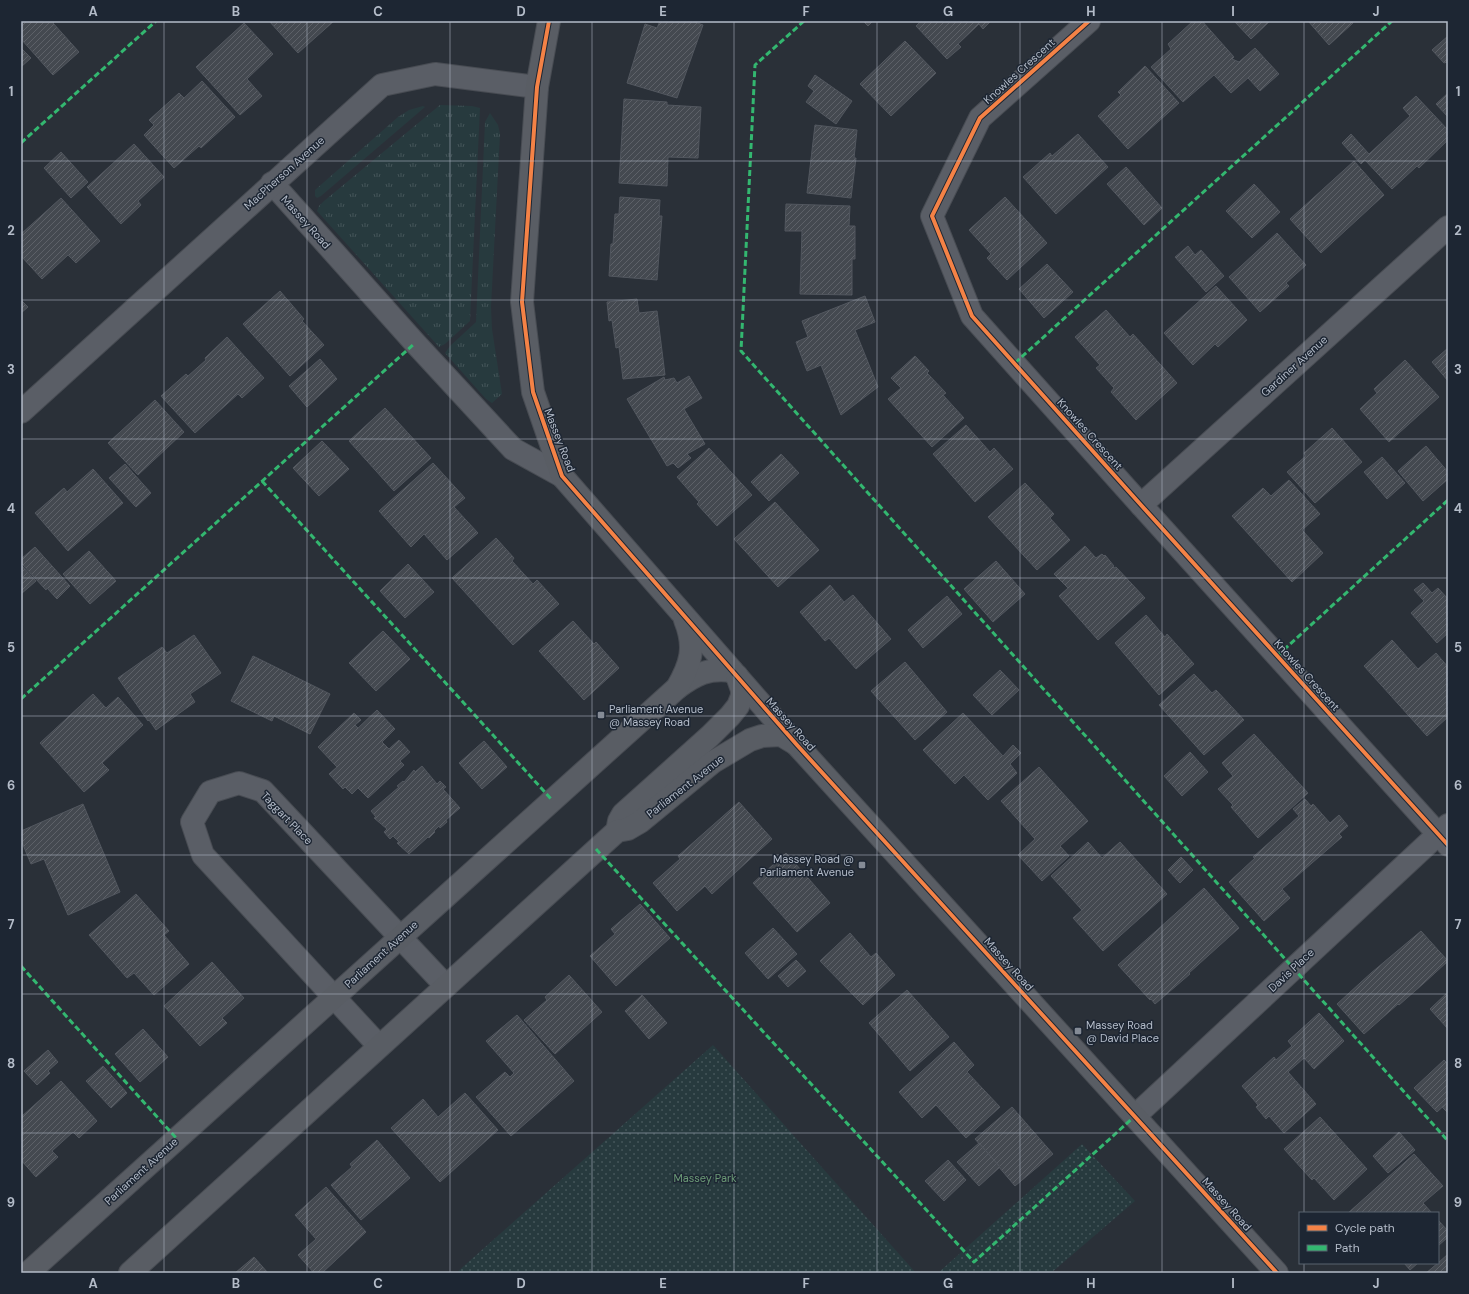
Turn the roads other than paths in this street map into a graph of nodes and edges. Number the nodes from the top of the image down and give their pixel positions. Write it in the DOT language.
graph roads {
  1 [pos="549,21"];
  2 [pos="1089,21"];
  3 [pos="537,87"];
  4 [pos="272,183"];
  5 [pos="1448,227"];
  6 [pos="21,412"];
  7 [pos="562,476"];
  8 [pos="1141,505"];
  9 [pos="682,614"];
  10 [pos="734,673"];
  11 [pos="677,688"];
  12 [pos="797,745"];
  13 [pos="617,831"];
  14 [pos="1445,835"];
  15 [pos="400,938"];
  16 [pos="445,985"];
  17 [pos="335,996"];
  18 [pos="380,1046"];
  19 [pos="1135,1116"];
  20 [pos="27,1270"];
  21 [pos="130,1273"];
  22 [pos="1277,1273"];
  1 -- 3 [label="street"];
  2 -- 8 [label="street, Knowles Crescent"];
  3 -- 4 [label="street, MacPherson Avenue"];
  3 -- 7 [label="street, Massey Road"];
  4 -- 6 [label="street, MacPherson Avenue"];
  4 -- 7 [label="street, Massey Road"];
  5 -- 8 [label="street, Gardiner Avenue"];
  7 -- 9 [label="street, Massey Road"];
  8 -- 14 [label="street, Knowles Crescent"];
  9 -- 10 [label="street, Massey Road"];
  9 -- 11 [label="street, Parliament Avenue"];
  10 -- 11 [label="street"];
  10 -- 12 [label="street, Massey Road"];
  10 -- 13 [label="street, Parliament Avenue"];
  11 -- 15 [label="street, Parliament Avenue"];
  12 -- 13 [label="street, Parliament Avenue"];
  12 -- 19 [label="street, Massey Road"];
  13 -- 16 [label="street, Parliament Avenue"];
  14 -- 19 [label="street, Davis Place"];
  15 -- 16 [label="street, Taggart Place"];
  15 -- 17 [label="street, Parliament Avenue"];
  15 -- 17 [label="street, Taggart Place"];
  16 -- 18 [label="street, Parliament Avenue"];
  17 -- 18 [label="street, Taggart Place"];
  17 -- 20 [label="street, Parliament Avenue"];
  18 -- 21 [label="street, Parliament Avenue"];
  19 -- 22 [label="street, Massey Road"];
}
